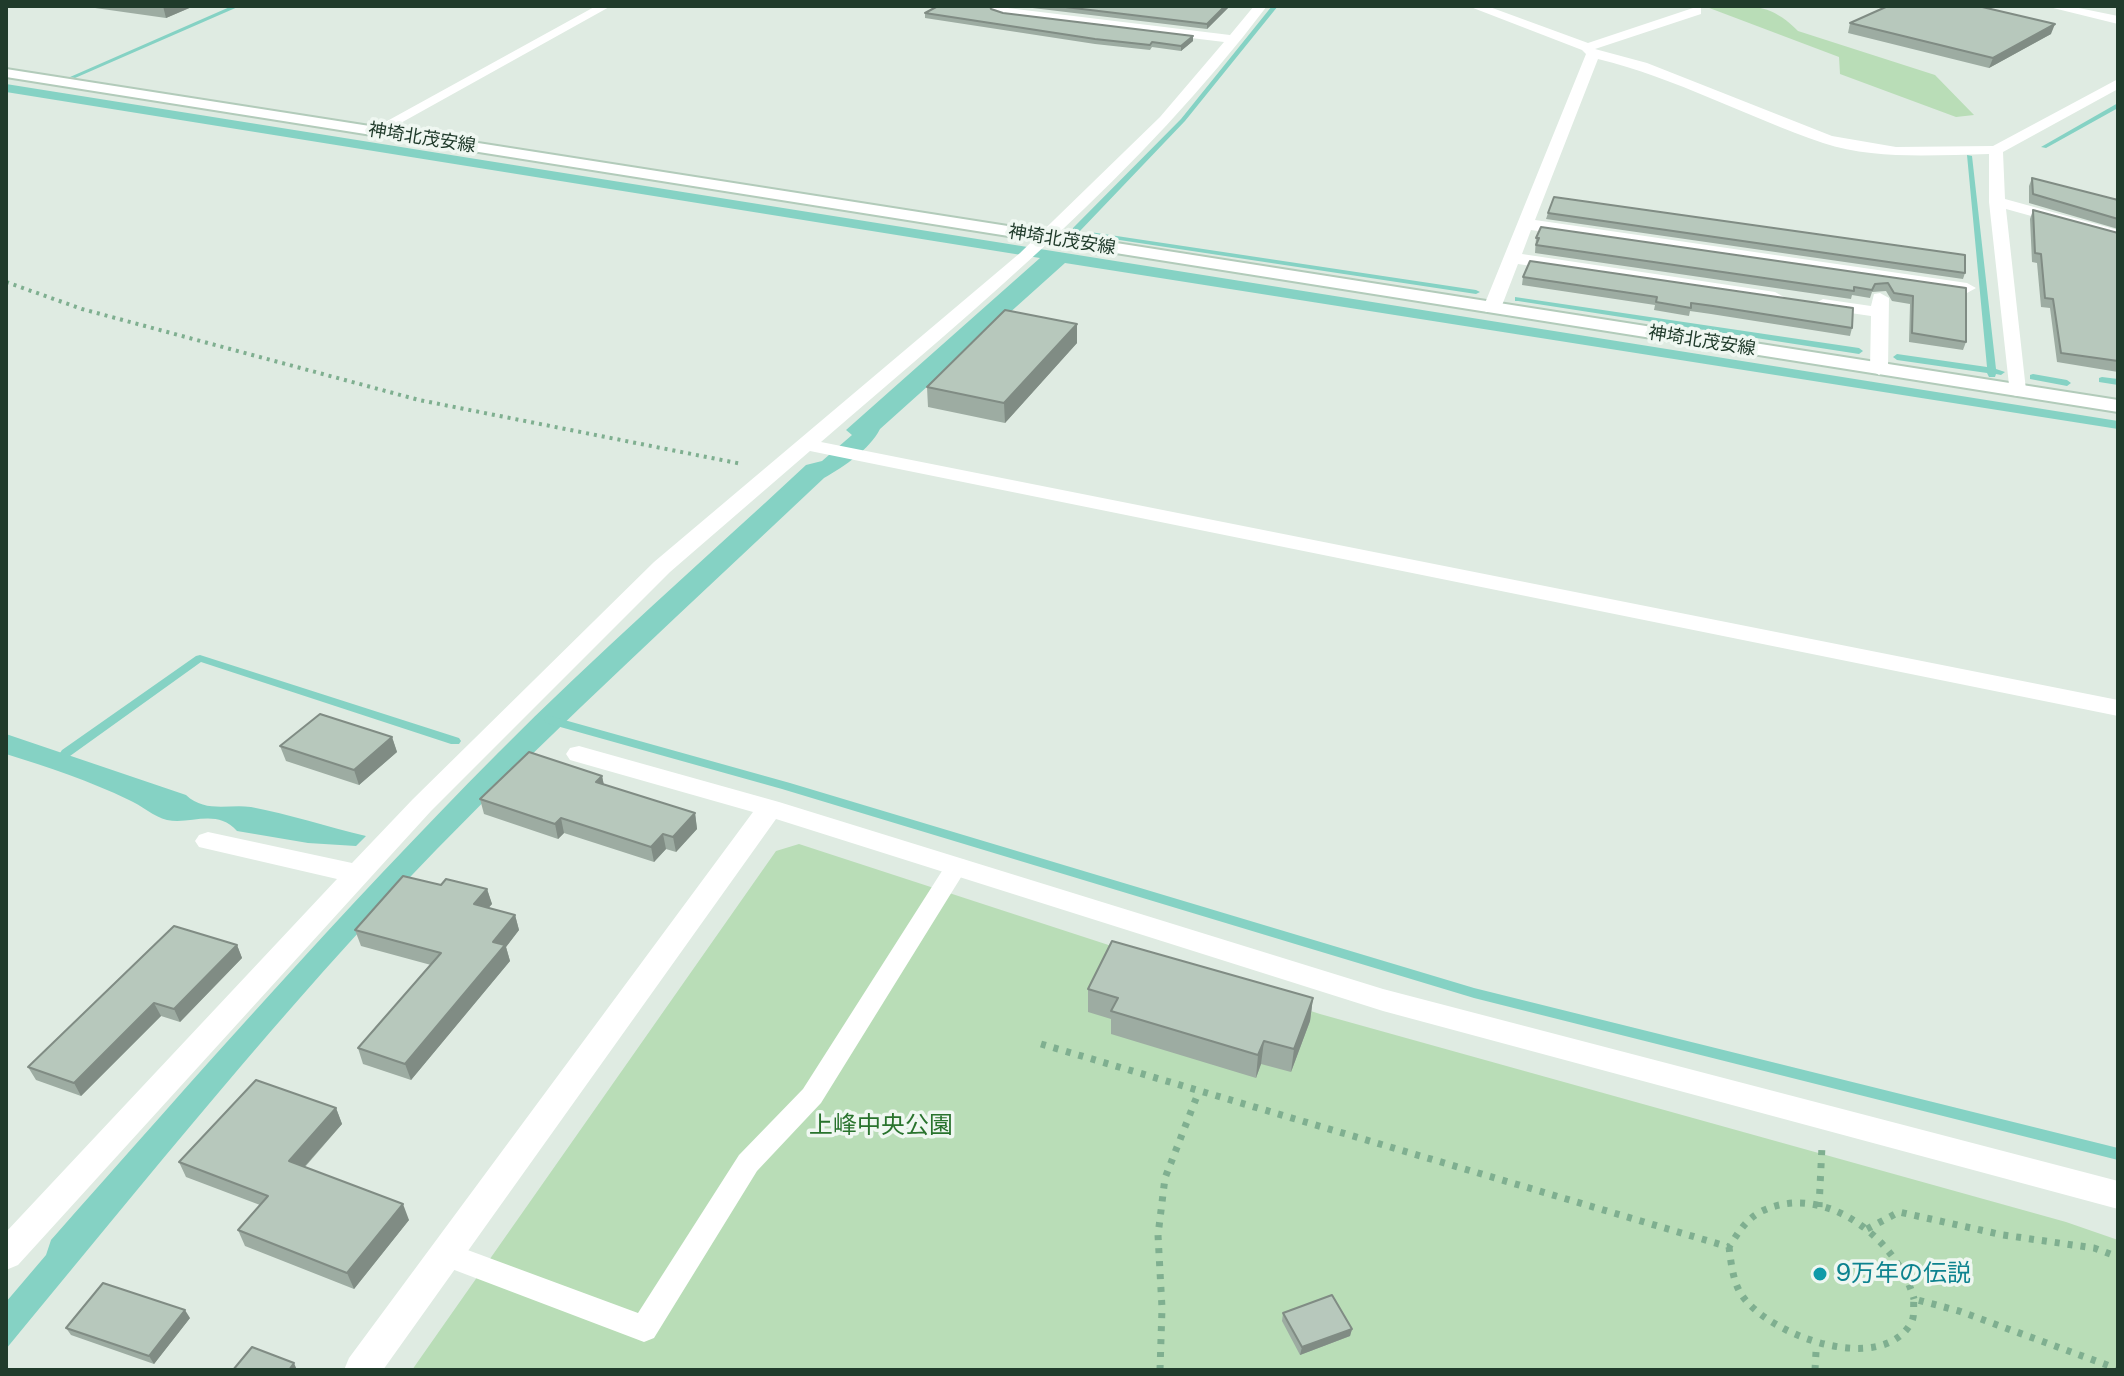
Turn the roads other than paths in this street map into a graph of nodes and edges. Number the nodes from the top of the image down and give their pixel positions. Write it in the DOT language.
graph roads {
  1 [pos="605,6"];
  2 [pos="1000,6"];
  3 [pos="1256,6"];
  4 [pos="1474,6"];
  5 [pos="2051,6"];
  6 [pos="1697,11"];
  7 [pos="2118,20"];
  8 [pos="1233,39"];
  9 [pos="1590,51"];
  10 [pos="6,73"];
  11 [pos="2118,83"];
  12 [pos="376,131"];
  13 [pos="1996,150"];
  14 [pos="1997,202"];
  15 [pos="1526,224"];
  16 [pos="2118,235"];
  17 [pos="1036,247"];
  18 [pos="1512,258"];
  19 [pos="1880,275"];
  20 [pos="1967,288"];
  21 [pos="1492,308"];
  22 [pos="1880,312"];
  23 [pos="1879,369"];
  24 [pos="2017,390"];
  25 [pos="2118,406"];
  26 [pos="807,445"];
  27 [pos="2118,708"];
  28 [pos="579,754"];
  29 [pos="770,808"];
  30 [pos="208,841"];
  31 [pos="957,866"];
  32 [pos="357,874"];
  33 [pos="2118,1195"];
  34 [pos="446,1254"];
  35 [pos="6,1255"];
  36 [pos="362,1370"];
  1 -- 12 [label="street"];
  2 -- 8 [label="street"];
  3 -- 8 [label="street"];
  4 -- 9 [label="street"];
  5 -- 7 [label="street"];
  6 -- 9 [label="street"];
  8 -- 17 [label="street"];
  9 -- 13 [label="street"];
  9 -- 15 [label="street"];
  10 -- 12 [label="street, 神埼北茂安線"];
  11 -- 13 [label="street"];
  12 -- 17 [label="street, 神埼北茂安線"];
  13 -- 14 [label="street"];
  14 -- 16 [label="street"];
  14 -- 24 [label="street"];
  15 -- 18 [label="street"];
  15 -- 19 [label="street"];
  17 -- 21 [label="street, 神埼北茂安線"];
  17 -- 26 [label="street"];
  18 -- 21 [label="street"];
  18 -- 22 [label="street"];
  19 -- 20 [label="street"];
  19 -- 22 [label="street"];
  21 -- 23 [label="street, 神埼北茂安線"];
  22 -- 23 [label="street"];
  23 -- 24 [label="street, 神埼北茂安線"];
  24 -- 25 [label="street, 神埼北茂安線"];
  26 -- 27 [label="street"];
  26 -- 32 [label="street"];
  28 -- 29 [label="street"];
  29 -- 31 [label="street"];
  29 -- 34 [label="street"];
  30 -- 32 [label="street"];
  31 -- 33 [label="street"];
  31 -- 34 [label="lane"];
  32 -- 35 [label="street"];
  34 -- 36 [label="street"];
}
